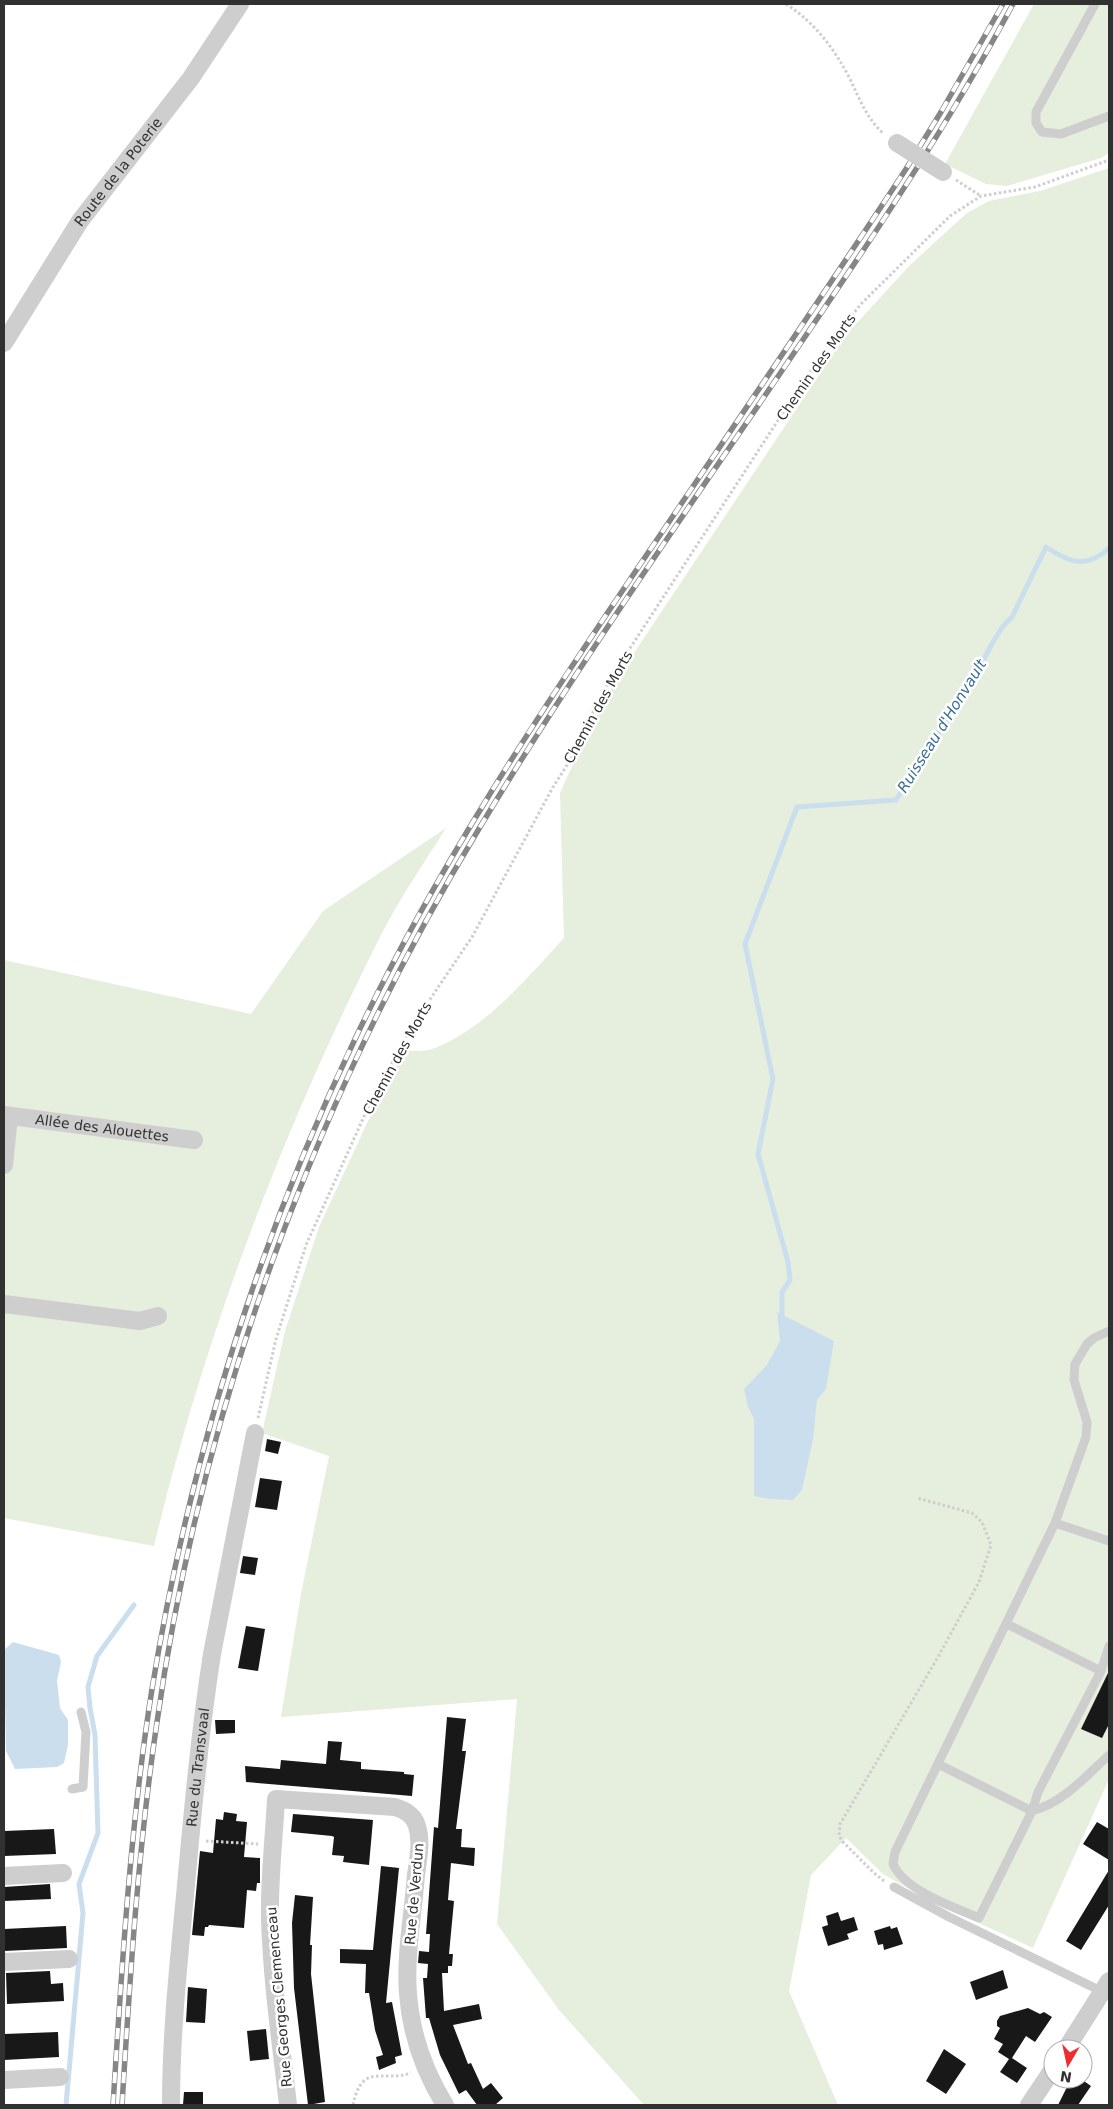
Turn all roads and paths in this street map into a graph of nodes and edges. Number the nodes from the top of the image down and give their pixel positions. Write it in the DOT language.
graph roads {
  1 [pos="240,4"];
  2 [pos="786,4"];
  3 [pos="1095,4"];
  4 [pos="1109,116"];
  5 [pos="897,144"];
  6 [pos="1109,160"];
  7 [pos="943,172"];
  8 [pos="981,196"];
  9 [pos="4,343"];
  10 [pos="6,1115"];
  11 [pos="194,1140"];
  12 [pos="4,1165"];
  13 [pos="4,1304"];
  14 [pos="158,1316"];
  15 [pos="1109,1331"];
  16 [pos="255,1433"];
  17 [pos="917,1498"];
  18 [pos="1055,1523"];
  19 [pos="1109,1541"];
  20 [pos="1007,1624"];
  21 [pos="1109,1646"];
  22 [pos="1101,1671"];
  23 [pos="81,1712"];
  24 [pos="1109,1755"];
  25 [pos="938,1764"];
  26 [pos="72,1789"];
  27 [pos="276,1799"];
  28 [pos="1032,1811"];
  29 [pos="190,1841"];
  30 [pos="273,1845"];
  31 [pos="63,1873"];
  32 [pos="4,1876"];
  33 [pos="894,1887"];
  34 [pos="68,1959"];
  35 [pos="4,1962"];
  36 [pos="1106,1986"];
  37 [pos="1072,2039"];
  38 [pos="425,2067"];
  39 [pos="60,2077"];
  40 [pos="4,2080"];
  41 [pos="1043,2085"];
  42 [pos="171,2105"];
  43 [pos="288,2105"];
  44 [pos="353,2105"];
  45 [pos="445,2105"];
  46 [pos="1030,2105"];
  1 -- 9 [label="street, Route de la Poterie"];
  2 -- 5 [label="path"];
  3 -- 4 [label="lane"];
  5 -- 7 [label="street, bridge"];
  6 -- 8 [label="path, Chemin des Morts"];
  7 -- 8 [label="path"];
  8 -- 16 [label="path, Chemin des Morts"];
  10 -- 11 [label="street, Allée des Alouettes"];
  10 -- 12 [label="street"];
  13 -- 14 [label="street"];
  15 -- 18 [label="lane"];
  16 -- 29 [label="street, Rue du Transvaal"];
  17 -- 33 [label="path"];
  18 -- 19 [label="lane"];
  18 -- 20 [label="lane"];
  20 -- 22 [label="lane"];
  20 -- 25 [label="lane"];
  21 -- 22 [label="lane"];
  22 -- 28 [label="lane"];
  23 -- 26 [label="lane"];
  24 -- 28 [label="lane"];
  25 -- 28 [label="lane"];
  25 -- 28 [label="lane"];
  27 -- 30 [label="street, Rue Georges Clemenceau"];
  27 -- 38 [label="street, Rue de Verdun"];
  29 -- 30 [label="path"];
  29 -- 42 [label="street, Rue du Transvaal"];
  30 -- 43 [label="street, Rue Georges Clemenceau"];
  31 -- 32 [label="street"];
  33 -- 36 [label="lane"];
  34 -- 35 [label="street"];
  36 -- 37 [label="street"];
  38 -- 44 [label="path"];
  38 -- 45 [label="street, Rue de Verdun"];
  39 -- 40 [label="street"];
  41 -- 46 [label="street"];
}
